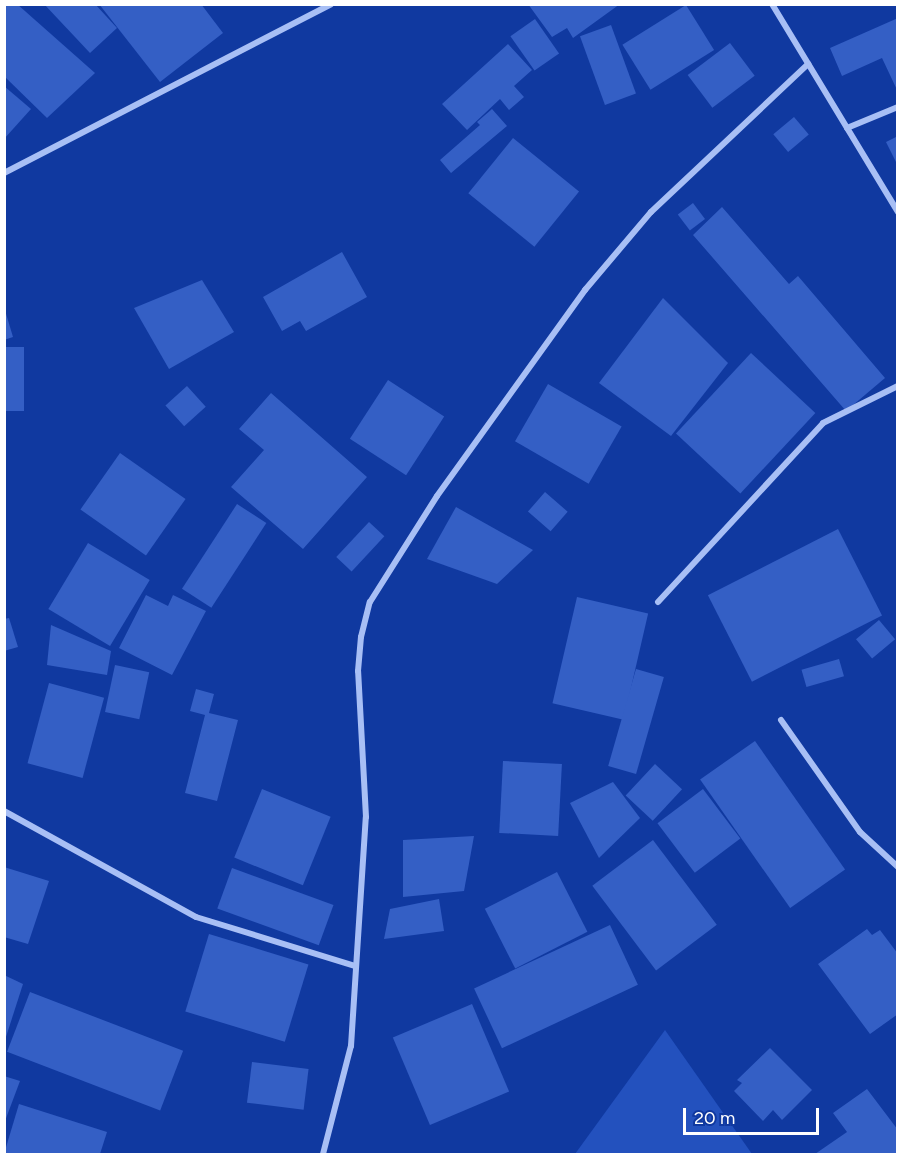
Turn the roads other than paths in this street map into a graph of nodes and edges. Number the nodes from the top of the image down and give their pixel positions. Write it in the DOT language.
graph roads {
  1 [pos="331,4"];
  2 [pos="772,4"];
  3 [pos="808,64"];
  4 [pos="897,107"];
  5 [pos="847,128"];
  6 [pos="4,173"];
  7 [pos="897,212"];
  8 [pos="897,386"];
  9 [pos="658,602"];
  10 [pos="781,720"];
  11 [pos="4,811"];
  12 [pos="897,867"];
  13 [pos="355,966"];
  14 [pos="323,1155"];
  1 -- 6 [label="street"];
  2 -- 3 [label="street"];
  3 -- 5 [label="street"];
  3 -- 13 [label="street"];
  4 -- 5 [label="street"];
  5 -- 7 [label="street"];
  8 -- 9 [label="street"];
  10 -- 12 [label="street"];
  11 -- 13 [label="street"];
  13 -- 14 [label="street"];
}
